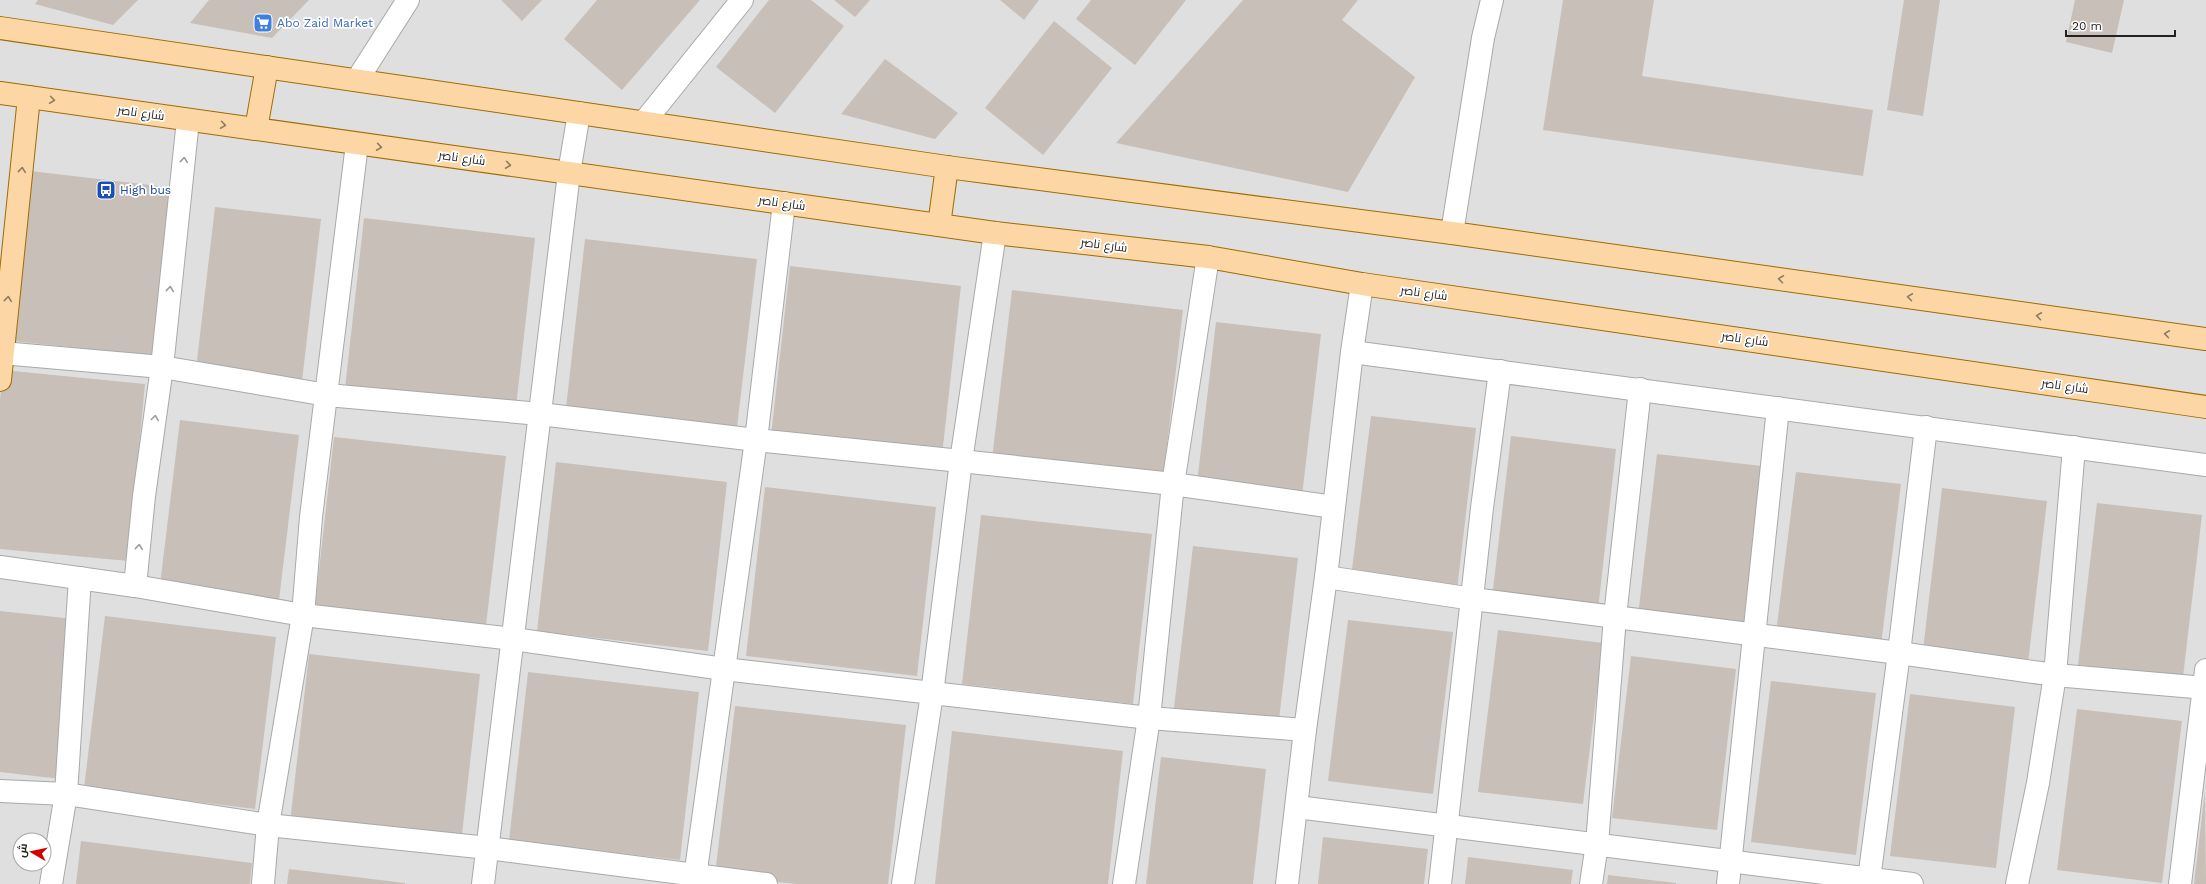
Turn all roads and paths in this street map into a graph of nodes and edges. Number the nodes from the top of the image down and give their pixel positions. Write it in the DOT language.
graph roads {
  1 [pos="408,0"];
  2 [pos="742,0"];
  3 [pos="1492,0"];
  4 [pos="0,28"];
  5 [pos="267,67"];
  6 [pos="357,80"];
  7 [pos="0,92"];
  8 [pos="29,97"];
  9 [pos="579,113"];
  10 [pos="188,120"];
  11 [pos="644,122"];
  12 [pos="256,129"];
  13 [pos="357,144"];
  14 [pos="947,167"];
  15 [pos="569,174"];
  16 [pos="784,203"];
  17 [pos="939,225"];
  18 [pos="995,233"];
  19 [pos="1452,233"];
  20 [pos="1208,257"];
  21 [pos="1362,284"];
  22 [pos="2206,339"];
  23 [pos="1352,352"];
  24 [pos="2,353"];
  25 [pos="162,367"];
  26 [pos="1500,371"];
  27 [pos="0,380"];
  28 [pos="1640,389"];
  29 [pos="327,395"];
  30 [pos="2206,407"];
  31 [pos="1778,408"];
  32 [pos="540,414"];
  33 [pos="1926,427"];
  34 [pos="756,440"];
  35 [pos="2074,447"];
  36 [pos="961,461"];
  37 [pos="2206,465"];
  38 [pos="1174,484"];
  39 [pos="1334,507"];
  40 [pos="0,567"];
  41 [pos="1326,577"];
  42 [pos="80,578"];
  43 [pos="135,586"];
  44 [pos="1473,599"];
  45 [pos="303,615"];
  46 [pos="1615,617"];
  47 [pos="1753,634"];
  48 [pos="513,639"];
  49 [pos="1899,653"];
  50 [pos="724,669"];
  51 [pos="2055,675"];
  52 [pos="2205,682"];
  53 [pos="932,694"];
  54 [pos="1149,718"];
  55 [pos="1305,730"];
  56 [pos="0,791"];
  57 [pos="66,794"];
  58 [pos="1297,807"];
  59 [pos="268,825"];
  60 [pos="1447,826"];
  61 [pos="1597,844"];
  62 [pos="488,848"];
  63 [pos="1731,861"];
  64 [pos="1869,878"];
  65 [pos="694,880"];
  66 [pos="51,884"];
  67 [pos="263,884"];
  68 [pos="483,884"];
  69 [pos="766,884"];
  70 [pos="903,884"];
  71 [pos="1124,884"];
  72 [pos="1287,884"];
  73 [pos="1440,884"];
  74 [pos="1591,884"];
  75 [pos="1728,884"];
  76 [pos="1912,884"];
  77 [pos="2017,884"];
  78 [pos="2180,884"];
  1 -- 6 [label="street"];
  2 -- 11 [label="street"];
  3 -- 19 [label="street"];
  4 -- 5 [label="main road"];
  5 -- 6 [label="main road"];
  5 -- 12 [label="main road"];
  6 -- 9 [label="main road"];
  7 -- 8 [label="main road, شارع ناصر"];
  8 -- 10 [label="main road, شارع ناصر, one-way"];
  24 -- 8 [label="main road, one-way"];
  9 -- 11 [label="main road"];
  9 -- 15 [label="street"];
  10 -- 12 [label="main road, شارع ناصر, one-way"];
  25 -- 10 [label="street, one-way"];
  11 -- 14 [label="main road"];
  12 -- 13 [label="main road, شارع ناصر"];
  13 -- 15 [label="main road, شارع ناصر, one-way"];
  13 -- 29 [label="street"];
  14 -- 17 [label="main road"];
  14 -- 19 [label="main road"];
  15 -- 16 [label="main road, شارع ناصر"];
  15 -- 32 [label="street"];
  16 -- 17 [label="main road, شارع ناصر"];
  16 -- 34 [label="street"];
  17 -- 18 [label="main road, شارع ناصر"];
  18 -- 20 [label="main road, شارع ناصر"];
  18 -- 36 [label="street"];
  22 -- 19 [label="main road, one-way"];
  20 -- 21 [label="main road, شارع ناصر"];
  20 -- 38 [label="street"];
  21 -- 23 [label="street"];
  21 -- 30 [label="main road, شارع ناصر"];
  23 -- 26 [label="street"];
  23 -- 39 [label="street"];
  24 -- 25 [label="street"];
  24 -- 27 [label="main road"];
  25 -- 29 [label="street"];
  43 -- 25 [label="street, one-way"];
  26 -- 28 [label="street"];
  26 -- 44 [label="street"];
  28 -- 31 [label="street"];
  28 -- 46 [label="street"];
  29 -- 32 [label="street"];
  29 -- 45 [label="street"];
  31 -- 33 [label="street"];
  31 -- 47 [label="street"];
  32 -- 34 [label="street"];
  32 -- 48 [label="street"];
  33 -- 35 [label="street"];
  33 -- 49 [label="street"];
  34 -- 36 [label="street"];
  34 -- 50 [label="street"];
  35 -- 37 [label="street"];
  35 -- 51 [label="street"];
  36 -- 38 [label="street"];
  36 -- 53 [label="street"];
  38 -- 39 [label="street"];
  38 -- 54 [label="street"];
  39 -- 41 [label="street"];
  40 -- 42 [label="street"];
  41 -- 44 [label="street"];
  41 -- 55 [label="street"];
  42 -- 43 [label="street"];
  42 -- 57 [label="street"];
  43 -- 45 [label="street"];
  44 -- 46 [label="street"];
  44 -- 60 [label="street"];
  45 -- 48 [label="street"];
  45 -- 59 [label="street"];
  46 -- 47 [label="street"];
  46 -- 61 [label="street"];
  47 -- 49 [label="street"];
  47 -- 63 [label="street"];
  48 -- 50 [label="street"];
  48 -- 62 [label="street"];
  49 -- 51 [label="street"];
  49 -- 64 [label="street"];
  50 -- 53 [label="street"];
  50 -- 65 [label="street"];
  51 -- 52 [label="street"];
  51 -- 77 [label="street"];
  52 -- 78 [label="street"];
  53 -- 54 [label="street"];
  53 -- 70 [label="street"];
  54 -- 55 [label="street"];
  54 -- 71 [label="street"];
  55 -- 58 [label="street"];
  56 -- 57 [label="street"];
  57 -- 59 [label="street"];
  57 -- 66 [label="street"];
  58 -- 60 [label="street"];
  58 -- 72 [label="street"];
  59 -- 62 [label="street"];
  59 -- 67 [label="street"];
  60 -- 61 [label="street"];
  60 -- 73 [label="street"];
  61 -- 63 [label="street"];
  61 -- 74 [label="street"];
  62 -- 65 [label="street"];
  62 -- 68 [label="street"];
  63 -- 64 [label="street"];
  63 -- 75 [label="street"];
  64 -- 76 [label="street"];
  65 -- 69 [label="street"];
}
